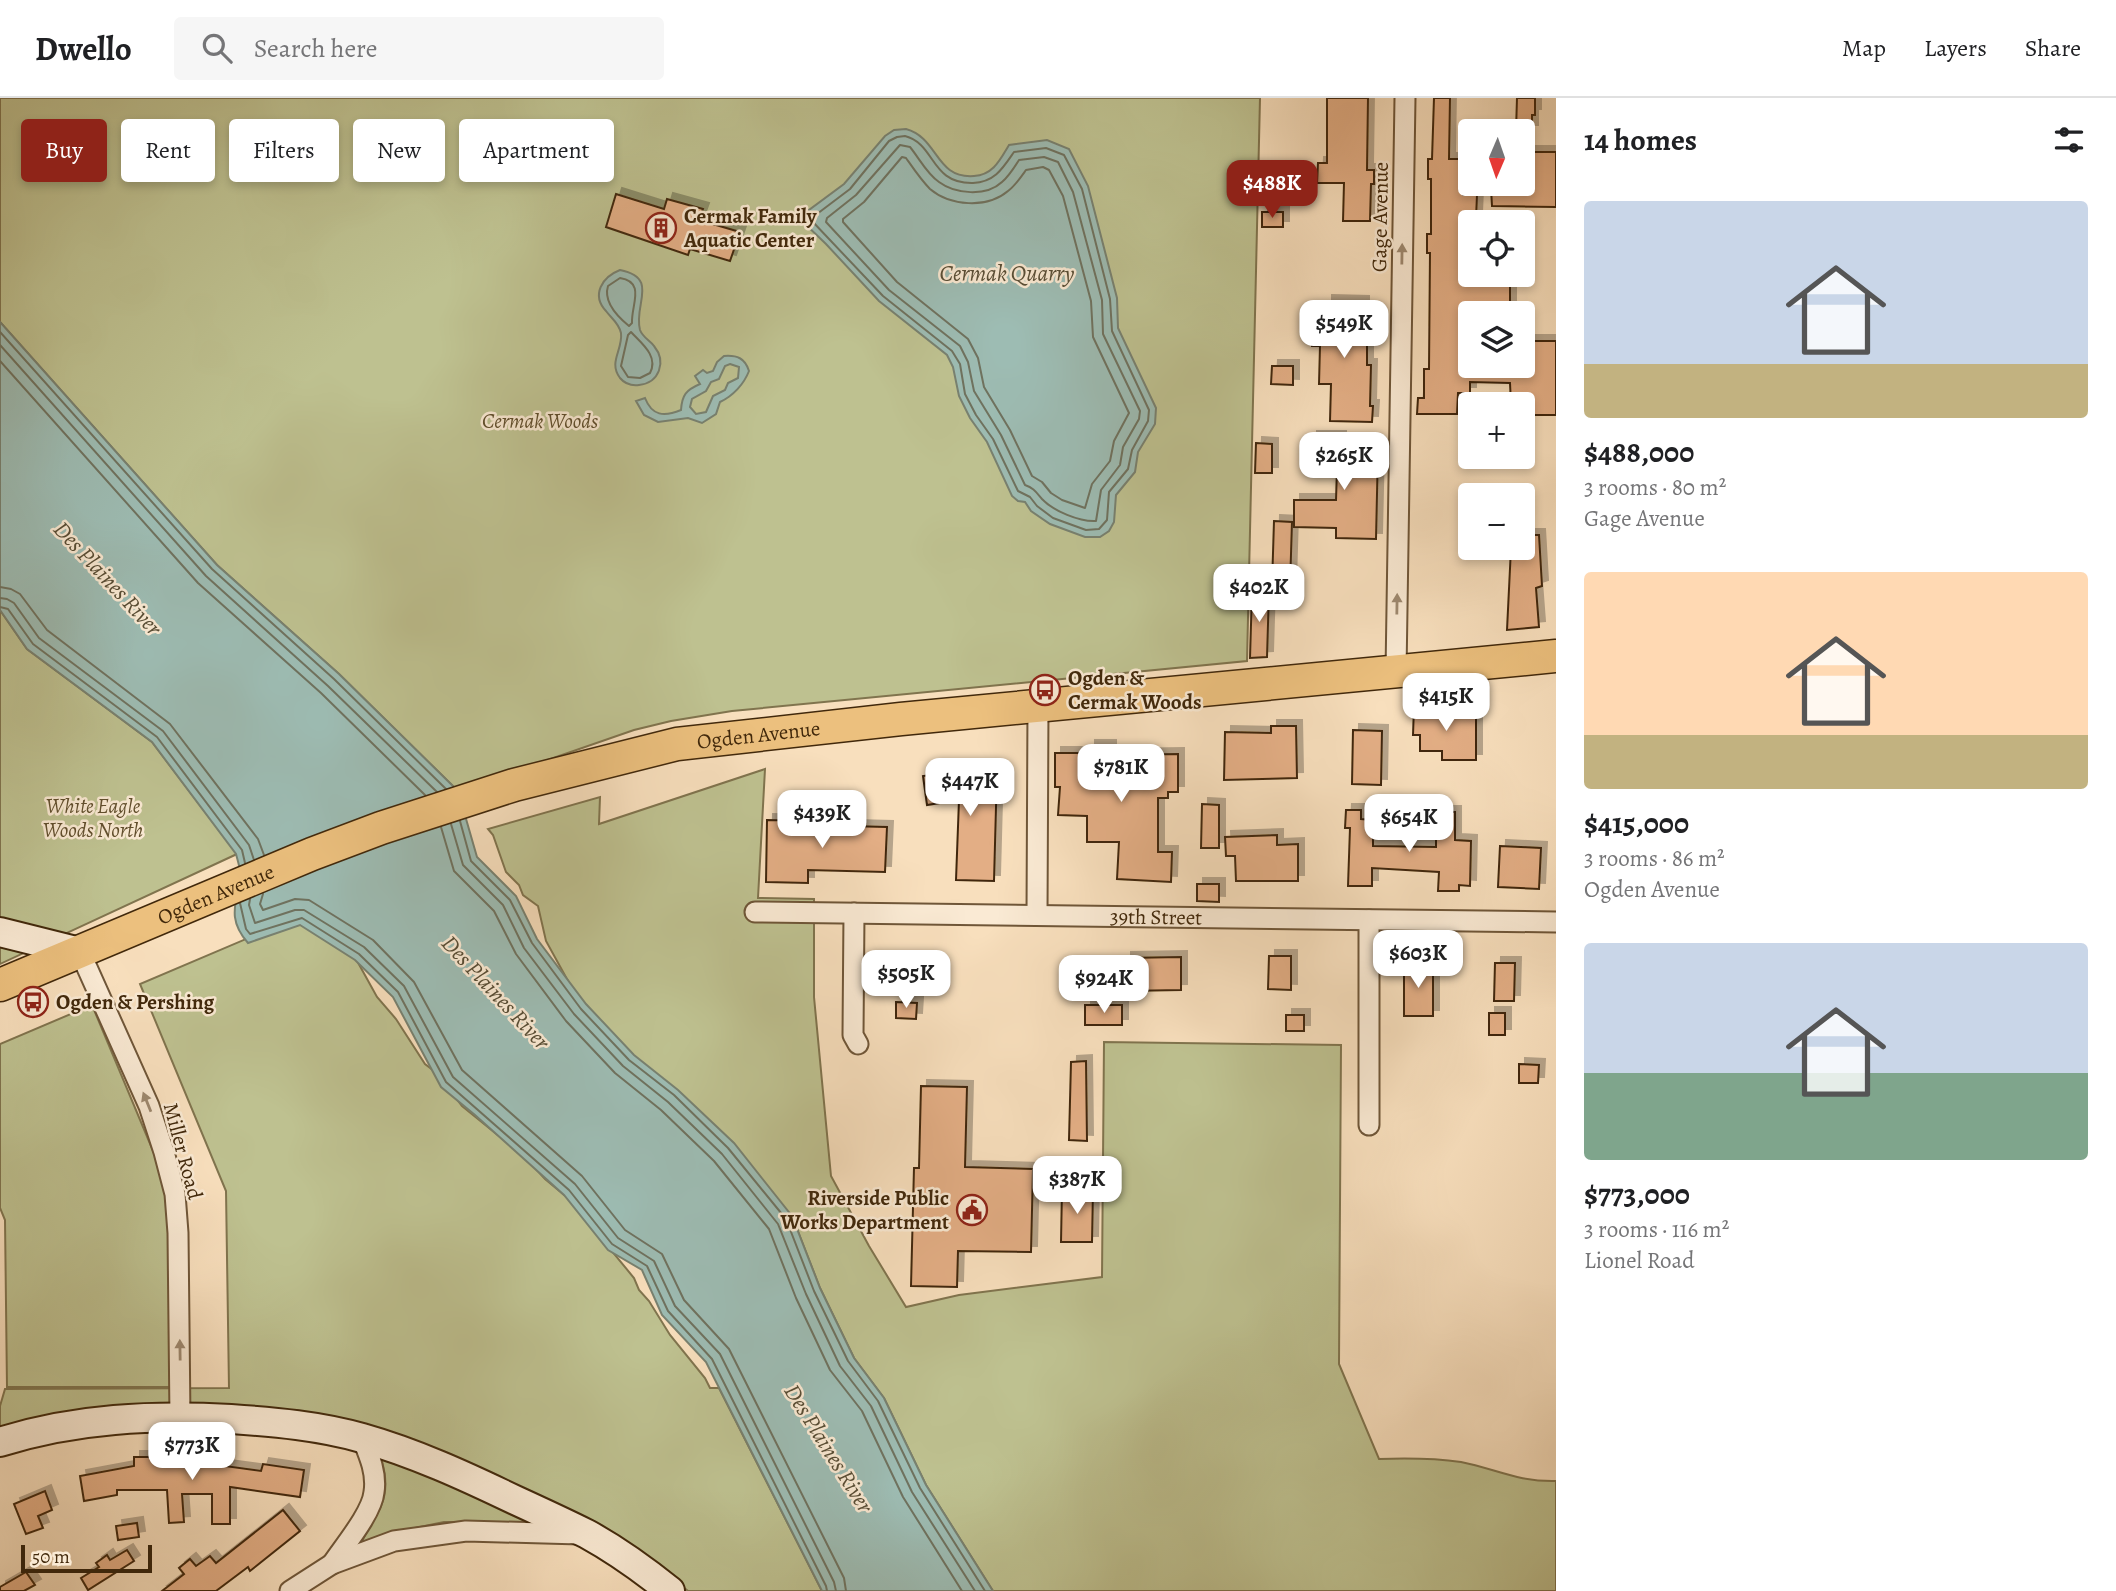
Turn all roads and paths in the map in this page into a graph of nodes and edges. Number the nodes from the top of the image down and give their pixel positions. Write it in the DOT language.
graph roads {
  1 [pos="1405,98"];
  2 [pos="1556,656"];
  3 [pos="1396,672"];
  4 [pos="1038,706"];
  5 [pos="755,912"];
  6 [pos="854,913"];
  7 [pos="1037,915"];
  8 [pos="1368,920"];
  9 [pos="1556,922"];
  10 [pos="0,932"];
  11 [pos="80,951"];
  12 [pos="0,985"];
  13 [pos="858,1044"];
  14 [pos="1369,1125"];
  15 [pos="180,1418"];
  16 [pos="362,1438"];
  17 [pos="0,1442"];
  18 [pos="588,1535"];
  19 [pos="332,1564"];
  20 [pos="290,1591"];
  21 [pos="670,1591"];
  3 -- 1 [label="street, Gage Avenue, one-way"];
  2 -- 3 [label="main road, Ogden Avenue"];
  3 -- 4 [label="main road, Ogden Avenue"];
  4 -- 7 [label="street"];
  4 -- 11 [label="main road, Ogden Avenue"];
  5 -- 6 [label="street, 39th Street"];
  6 -- 7 [label="street, 39th Street"];
  6 -- 13 [label="street"];
  7 -- 8 [label="street, 39th Street"];
  8 -- 9 [label="street, 39th Street"];
  8 -- 14 [label="street"];
  10 -- 11 [label="street"];
  11 -- 12 [label="main road, Ogden Avenue"];
  15 -- 11 [label="street, Miller Road, one-way"];
  15 -- 16 [label="street"];
  15 -- 17 [label="street"];
  16 -- 18 [label="street"];
  16 -- 19 [label="street"];
  18 -- 19 [label="street"];
  18 -- 21 [label="street"];
  19 -- 20 [label="street"];
}
